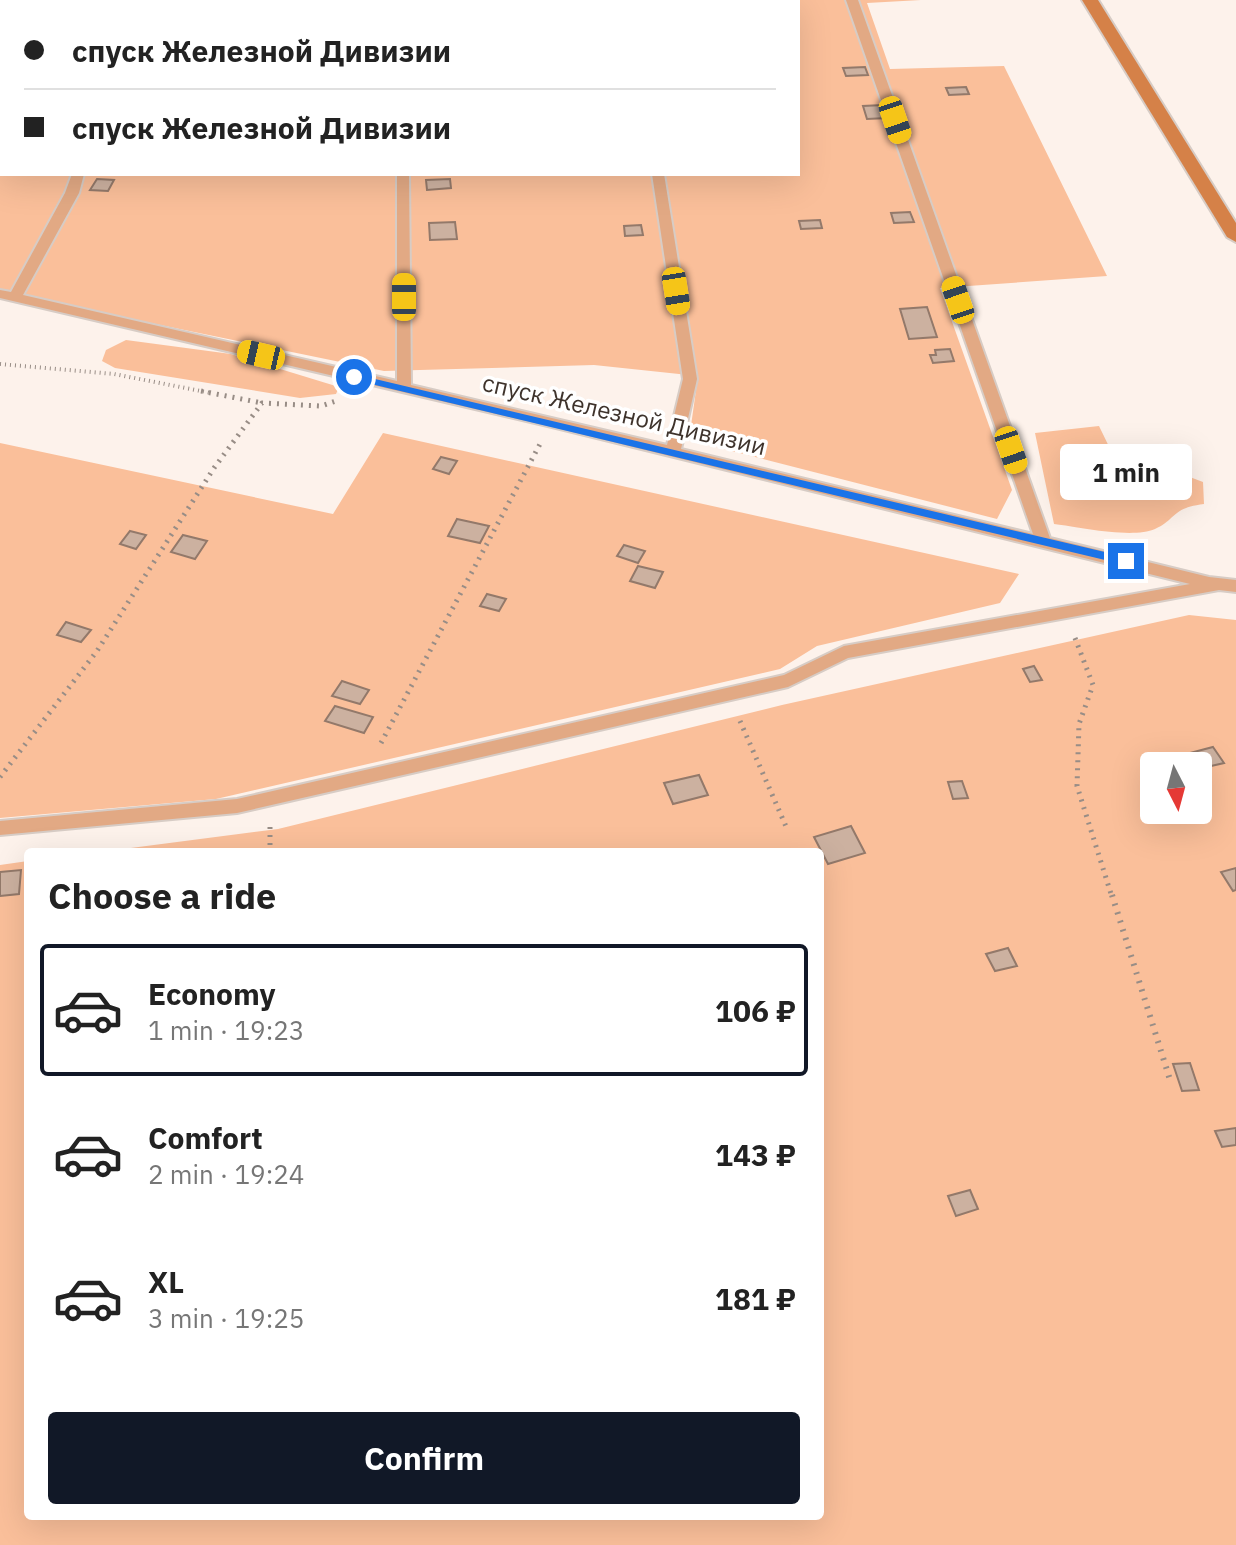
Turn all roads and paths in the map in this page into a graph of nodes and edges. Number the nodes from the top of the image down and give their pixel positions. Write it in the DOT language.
graph roads {
  1 [pos="852,0"];
  2 [pos="1090,0"];
  3 [pos="77,176"];
  4 [pos="403,176"];
  5 [pos="658,176"];
  6 [pos="1236,237"];
  7 [pos="7,296"];
  8 [pos="0,364"];
  9 [pos="354,377"];
  10 [pos="404,388"];
  11 [pos="262,403"];
  12 [pos="552,422"];
  13 [pos="673,452"];
  14 [pos="1043,540"];
  15 [pos="1229,585"];
  16 [pos="1066,615"];
  17 [pos="728,694"];
  18 [pos="0,777"];
  19 [pos="363,778"];
  20 [pos="0,828"];
  21 [pos="788,831"];
  22 [pos="1171,1083"];
  1 -- 14 [label="lane"];
  2 -- 6 [label="street"];
  3 -- 7 [label="lane"];
  4 -- 10 [label="lane"];
  5 -- 13 [label="lane"];
  7 -- 9 [label="lane, спуск Железной Дивизии"];
  8 -- 11 [label="path"];
  9 -- 10 [label="lane, спуск Железной Дивизии"];
  9 -- 11 [label="path"];
  10 -- 12 [label="lane, спуск Железной Дивизии"];
  11 -- 18 [label="path"];
  12 -- 13 [label="lane, спуск Железной Дивизии"];
  12 -- 19 [label="path"];
  13 -- 14 [label="lane, спуск Железной Дивизии"];
  14 -- 15 [label="lane, спуск Железной Дивизии"];
  15 -- 16 [label="lane"];
  16 -- 17 [label="lane"];
  16 -- 22 [label="path"];
  17 -- 19 [label="lane"];
  17 -- 21 [label="path"];
  19 -- 20 [label="lane"];
}
